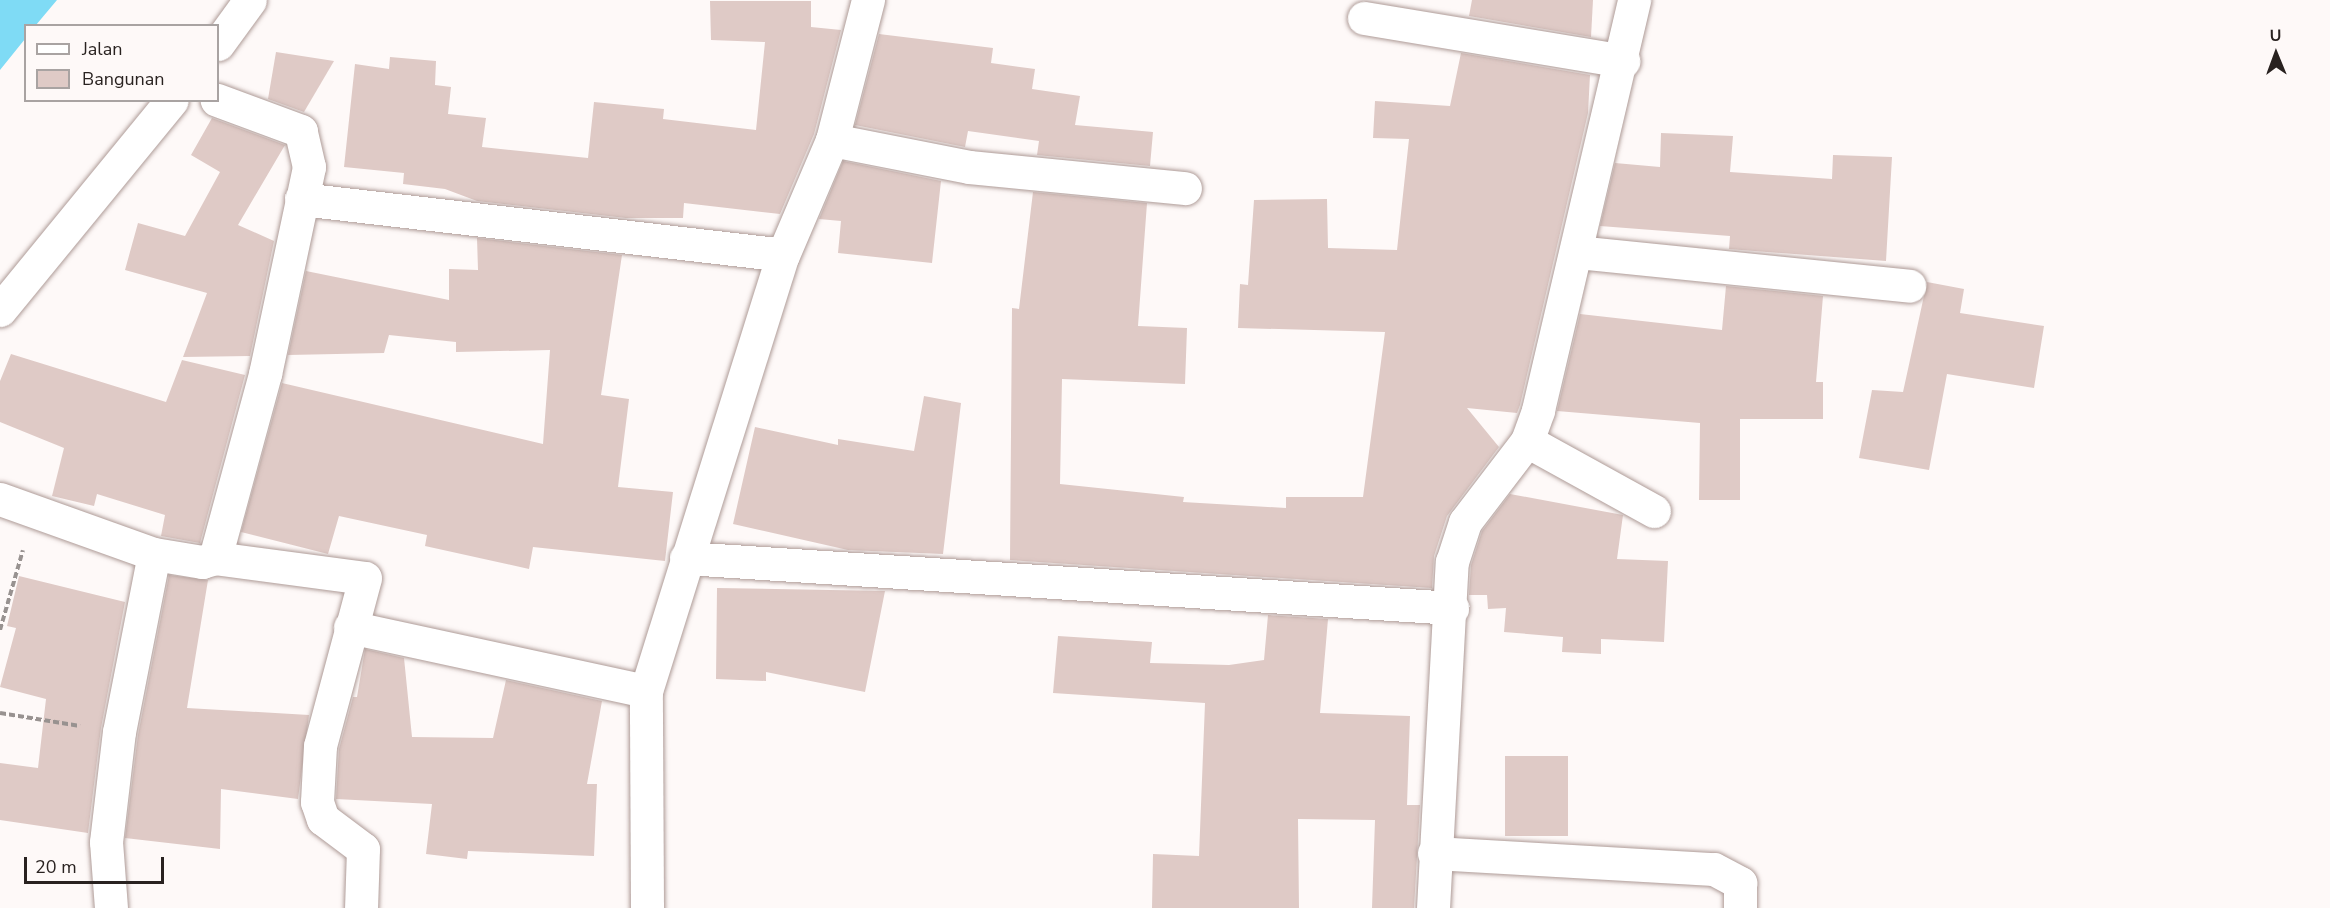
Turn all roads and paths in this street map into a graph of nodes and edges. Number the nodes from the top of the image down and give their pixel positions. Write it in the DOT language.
graph roads {
  1 [pos="250,0"];
  2 [pos="868,0"];
  3 [pos="1634,0"];
  4 [pos="1364,18"];
  5 [pos="219,43"];
  6 [pos="1623,61"];
  7 [pos="219,101"];
  8 [pos="170,102"];
  9 [pos="832,140"];
  10 [pos="1185,188"];
  11 [pos="301,199"];
  12 [pos="1578,252"];
  13 [pos="783,255"];
  14 [pos="1909,286"];
  15 [pos="0,310"];
  16 [pos="1527,441"];
  17 [pos="0,499"];
  18 [pos="1654,511"];
  19 [pos="33,512"];
  20 [pos="154,554"];
  21 [pos="215,558"];
  22 [pos="686,558"];
  23 [pos="1452,608"];
  24 [pos="350,627"];
  25 [pos="0,630"];
  26 [pos="646,691"];
  27 [pos="0,713"];
  28 [pos="119,732"];
  29 [pos="1434,853"];
  30 [pos="111,908"];
  31 [pos="361,908"];
  32 [pos="647,908"];
  33 [pos="1433,908"];
  34 [pos="1740,908"];
  1 -- 5 [label="street"];
  2 -- 9 [label="street"];
  3 -- 6 [label="street"];
  4 -- 6 [label="street"];
  6 -- 12 [label="street"];
  7 -- 11 [label="street"];
  8 -- 15 [label="street"];
  9 -- 10 [label="street"];
  9 -- 13 [label="street"];
  11 -- 13 [label="street"];
  11 -- 21 [label="street"];
  12 -- 14 [label="street"];
  12 -- 16 [label="street"];
  13 -- 22 [label="street"];
  16 -- 18 [label="street"];
  16 -- 23 [label="street"];
  17 -- 19 [label="street"];
  19 -- 20 [label="street"];
  19 -- 25 [label="path"];
  20 -- 21 [label="street"];
  20 -- 28 [label="street"];
  21 -- 24 [label="street"];
  22 -- 23 [label="street"];
  22 -- 26 [label="street"];
  23 -- 29 [label="street"];
  24 -- 26 [label="street"];
  24 -- 31 [label="street"];
  26 -- 32 [label="street"];
  27 -- 28 [label="path"];
  28 -- 30 [label="street"];
  29 -- 33 [label="street"];
  29 -- 34 [label="street"];
}
